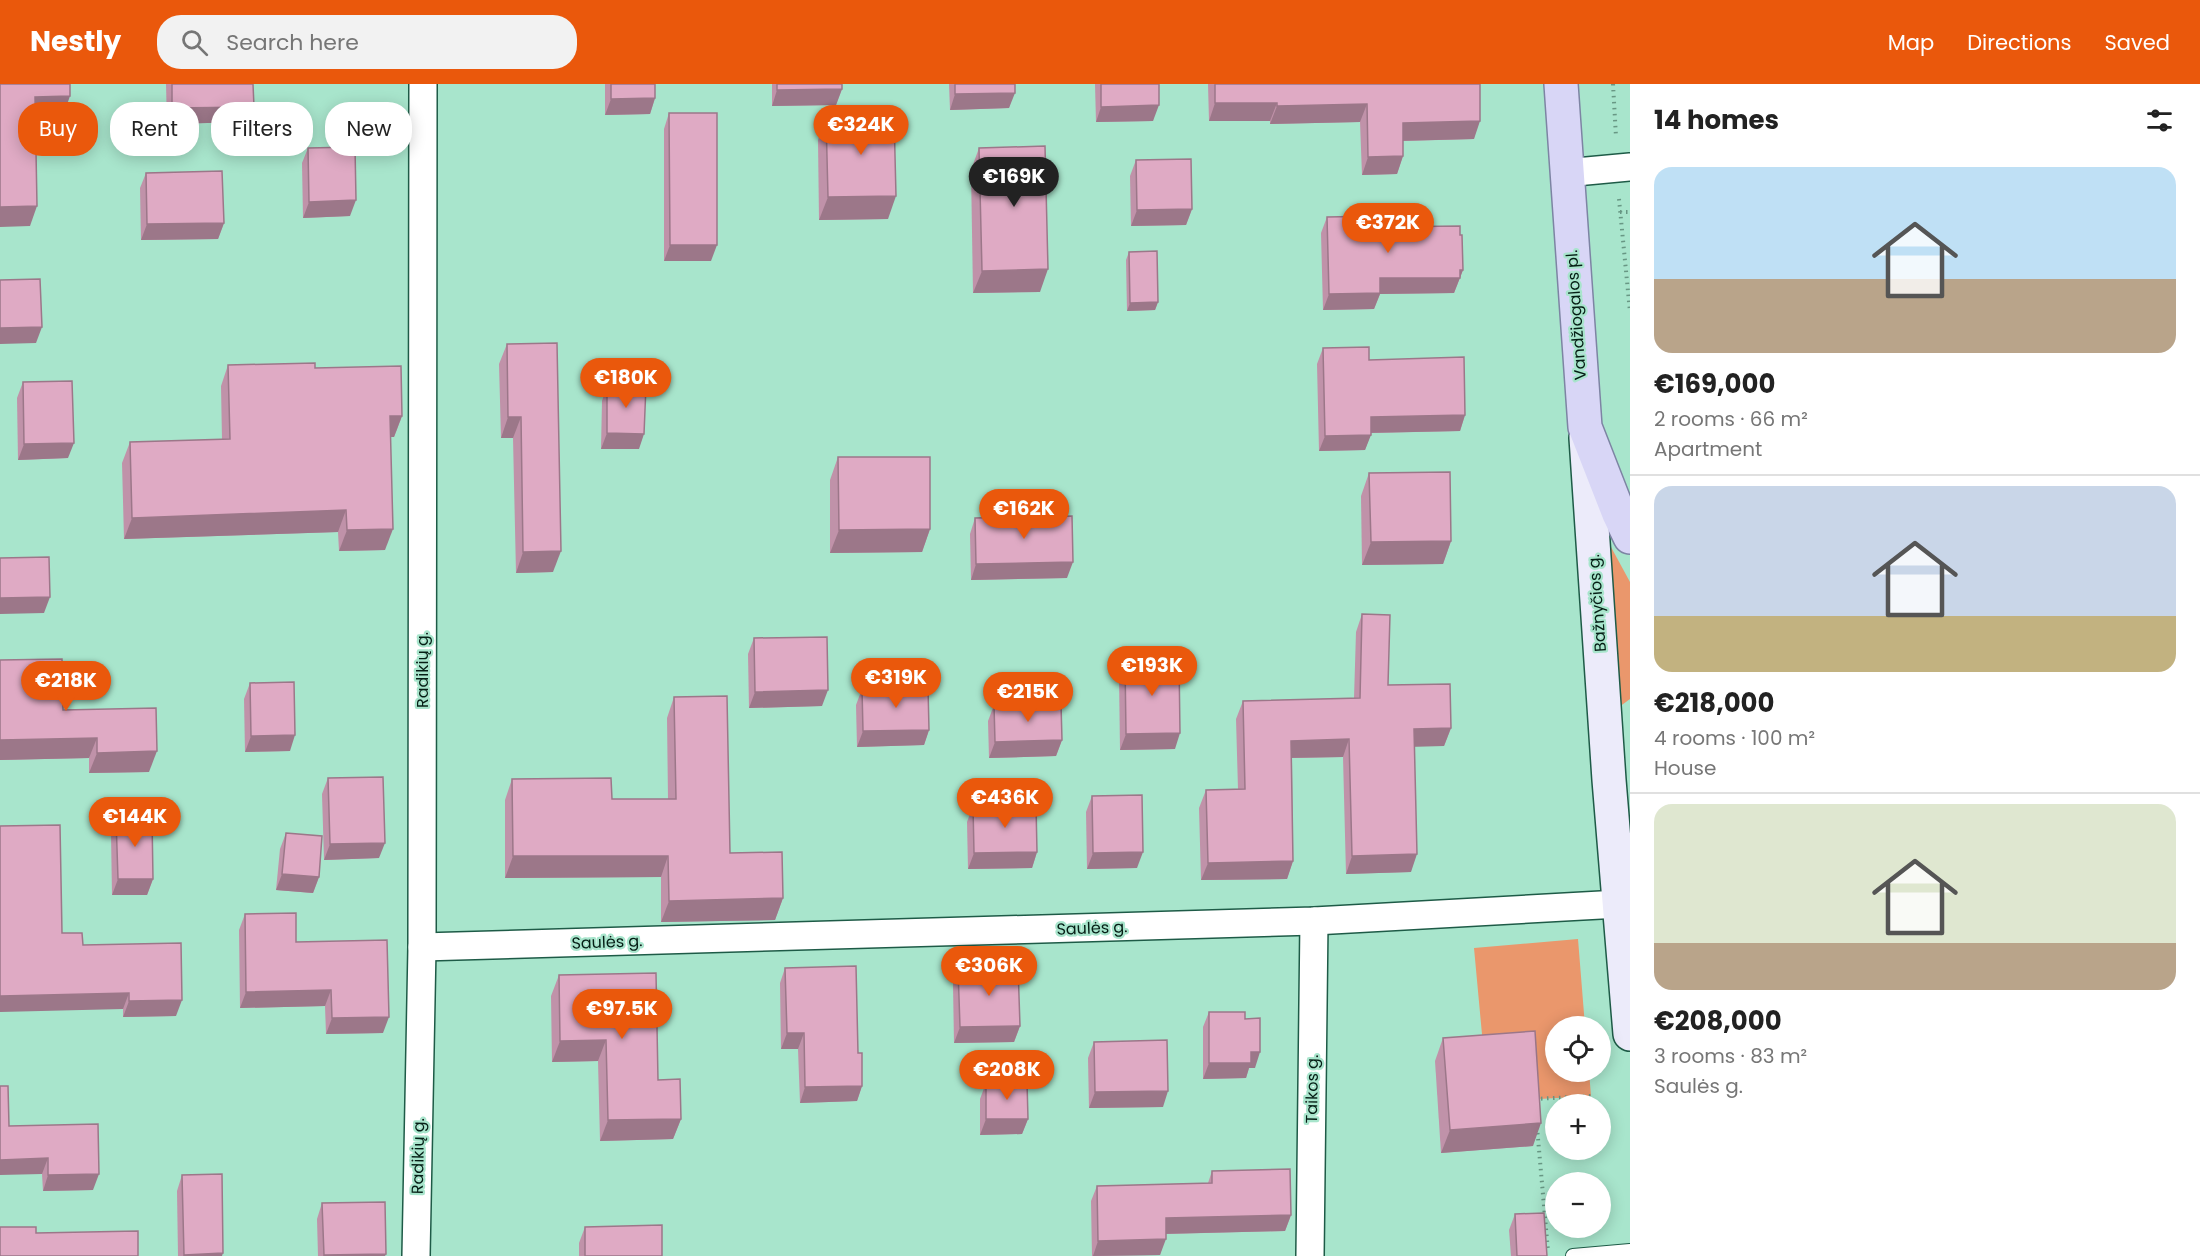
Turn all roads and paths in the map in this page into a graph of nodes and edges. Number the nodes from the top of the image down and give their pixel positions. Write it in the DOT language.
graph roads {
  1 [pos="423,84"];
  2 [pos="1561,84"];
  3 [pos="1630,167"];
  4 [pos="1566,173"];
  5 [pos="1620,212"];
  6 [pos="1630,212"];
  7 [pos="1585,428"];
  8 [pos="1630,537"];
  9 [pos="1630,746"];
  10 [pos="1609,780"];
  11 [pos="1619,904"];
  12 [pos="1314,921"];
  13 [pos="422,947"];
  14 [pos="1630,1034"];
  15 [pos="1545,1098"];
  16 [pos="1535,1099"];
  17 [pos="1526,1100"];
  18 [pos="1536,1110"];
  19 [pos="1537,1122"];
  20 [pos="1630,1251"];
  21 [pos="416,1256"];
  22 [pos="1310,1256"];
  23 [pos="1548,1256"];
  24 [pos="1572,1256"];
  1 -- 13 [label="street, Radikių g."];
  2 -- 4 [label="main road, Vandžiogalos pl."];
  3 -- 4 [label="street"];
  4 -- 7 [label="main road, Vandžiogalos pl."];
  5 -- 6 [label="path"];
  7 -- 8 [label="main road, Vandžiogalos pl."];
  7 -- 10 [label="main road, Bažnyčios g."];
  9 -- 10 [label="main road"];
  10 -- 11 [label="main road, Bažnyčios g."];
  11 -- 12 [label="street, Saulės g."];
  11 -- 14 [label="main road, Bažnyčios g."];
  12 -- 13 [label="street, Saulės g."];
  12 -- 22 [label="street, Taikos g."];
  13 -- 21 [label="street, Radikių g."];
  15 -- 16 [label="path"];
  16 -- 17 [label="path"];
  16 -- 18 [label="path"];
  19 -- 23 [label="path"];
  20 -- 24 [label="lane"];
}
